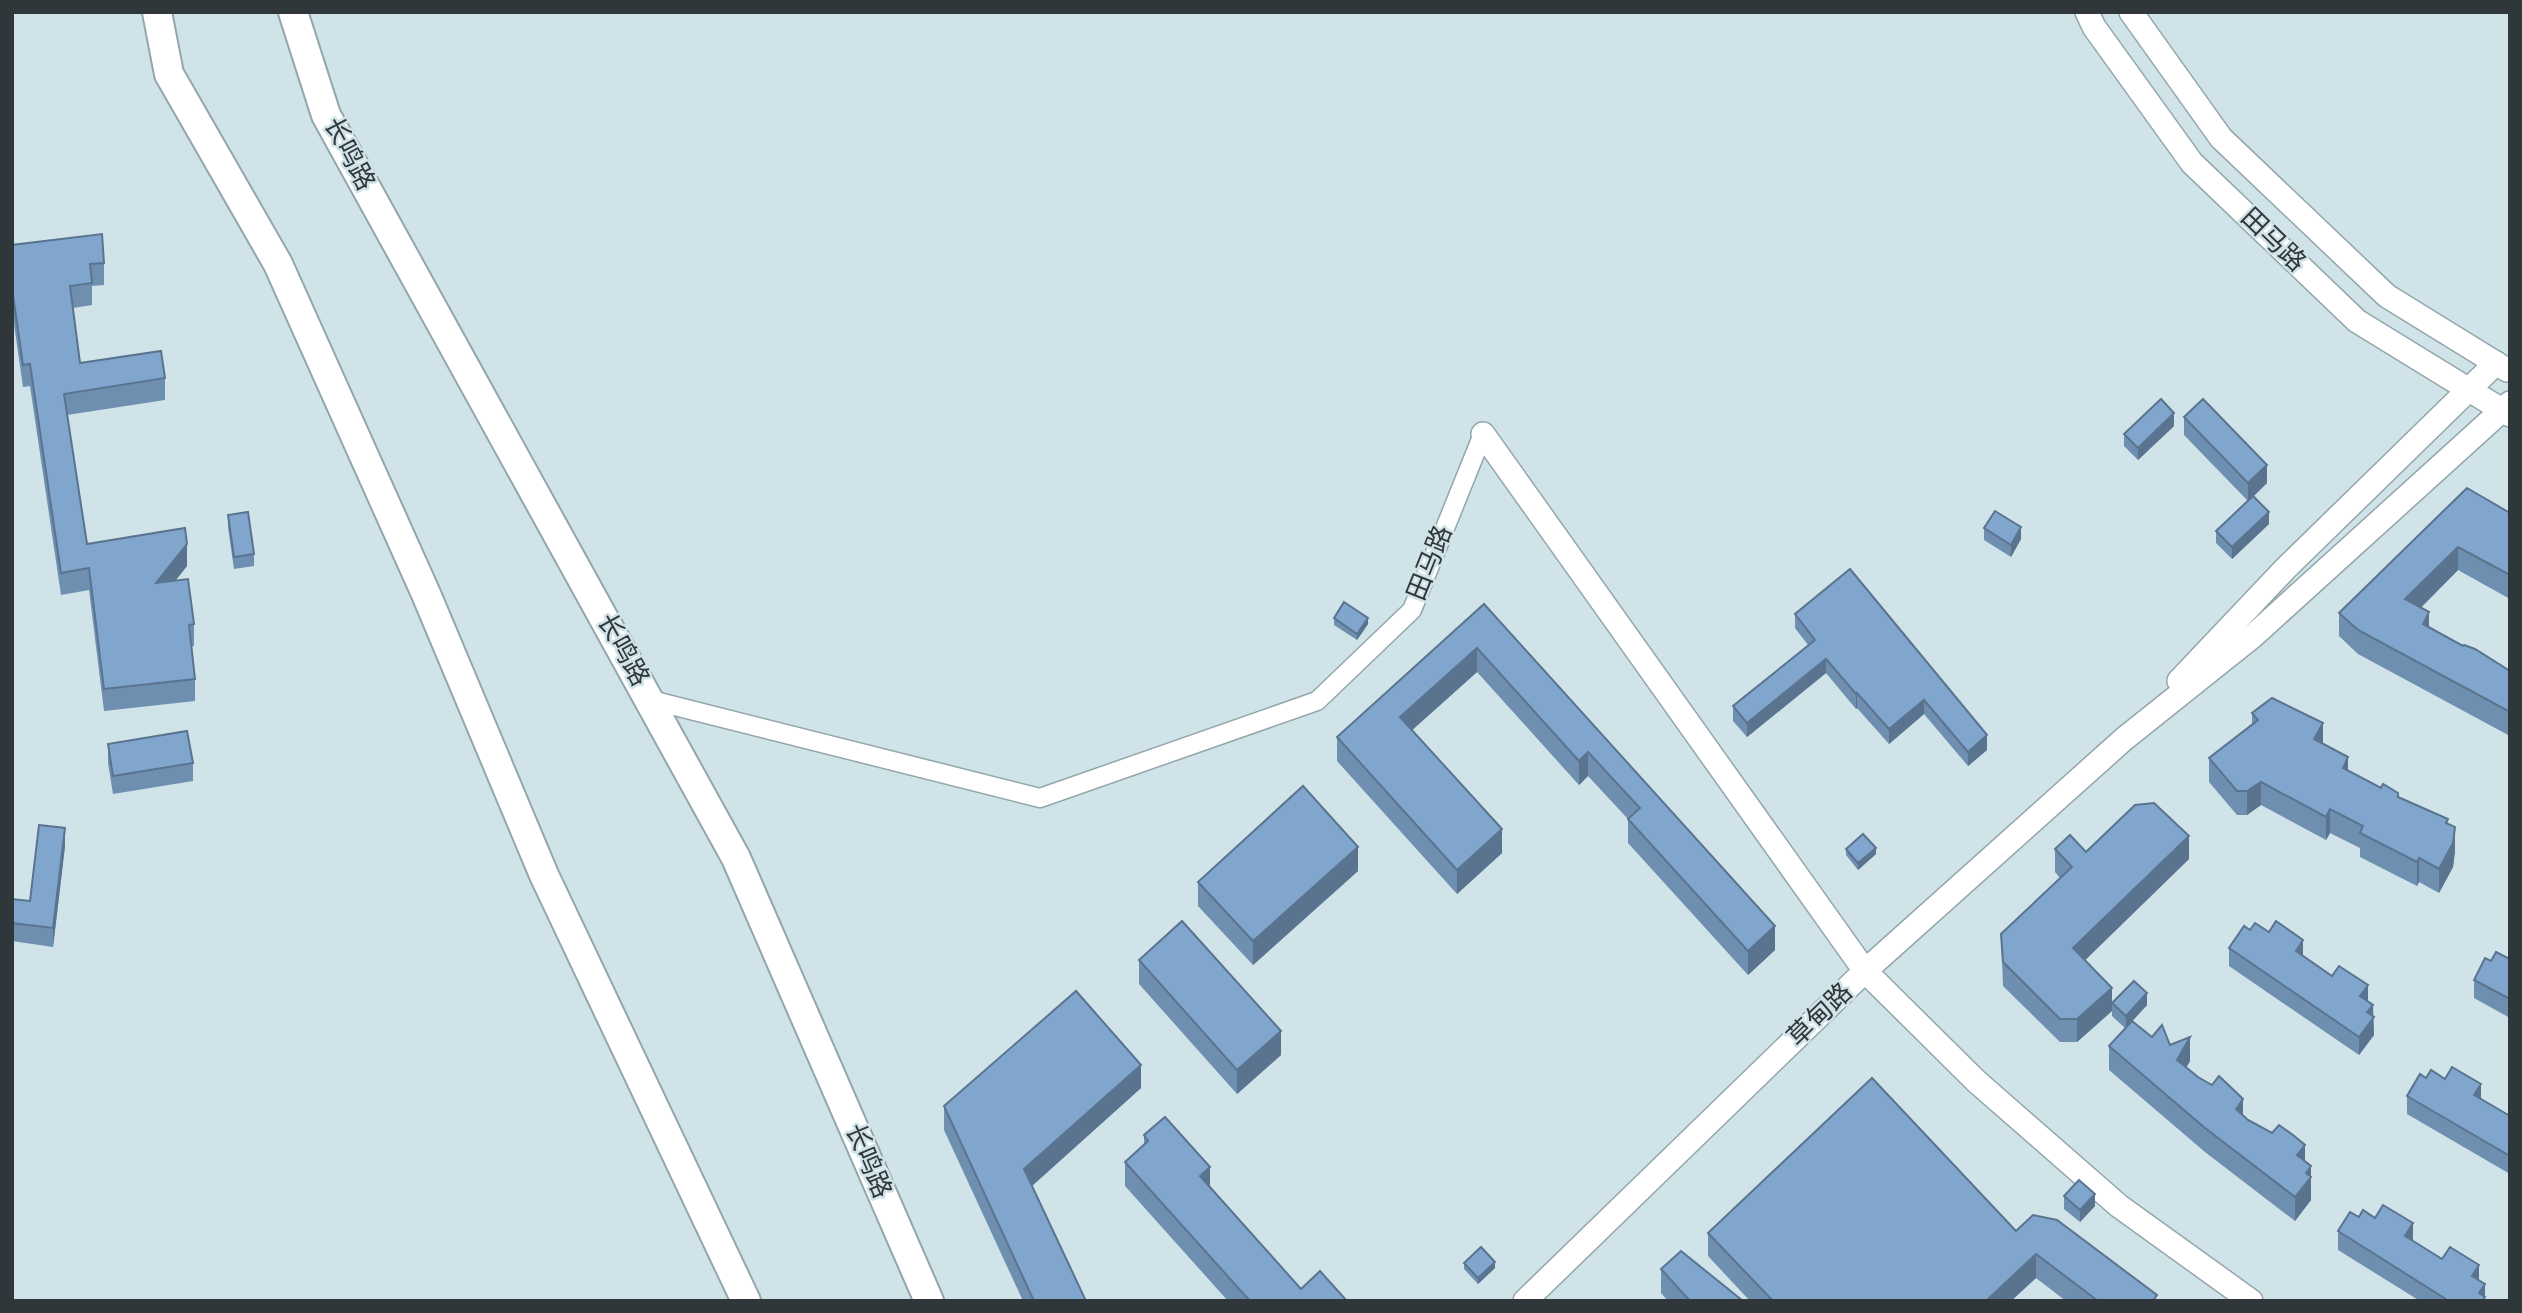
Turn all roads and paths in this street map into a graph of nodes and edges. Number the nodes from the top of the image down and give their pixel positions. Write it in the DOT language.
graph roads {
  1 [pos="157,12"];
  2 [pos="293,12"];
  3 [pos="2087,12"];
  4 [pos="2131,12"];
  5 [pos="2503,368"];
  6 [pos="2469,390"];
  7 [pos="2507,409"];
  8 [pos="1483,434"];
  9 [pos="651,701"];
  10 [pos="2124,739"];
  11 [pos="1865,971"];
  12 [pos="746,1301"];
  13 [pos="929,1301"];
  14 [pos="1525,1301"];
  15 [pos="2251,1301"];
  1 -- 12 [label="main road"];
  2 -- 9 [label="main road, 长鸣路"];
  3 -- 6 [label="street, 田马路"];
  4 -- 5 [label="street, 田马路"];
  5 -- 6 [label="street"];
  6 -- 7 [label="street, 田马路"];
  6 -- 10 [label="street"];
  7 -- 10 [label="street"];
  8 -- 9 [label="street, 田马路"];
  8 -- 11 [label="street"];
  9 -- 13 [label="main road, 长鸣路"];
  10 -- 11 [label="street, 草甸路"];
  11 -- 14 [label="street, 草甸路"];
  11 -- 15 [label="street"];
}
